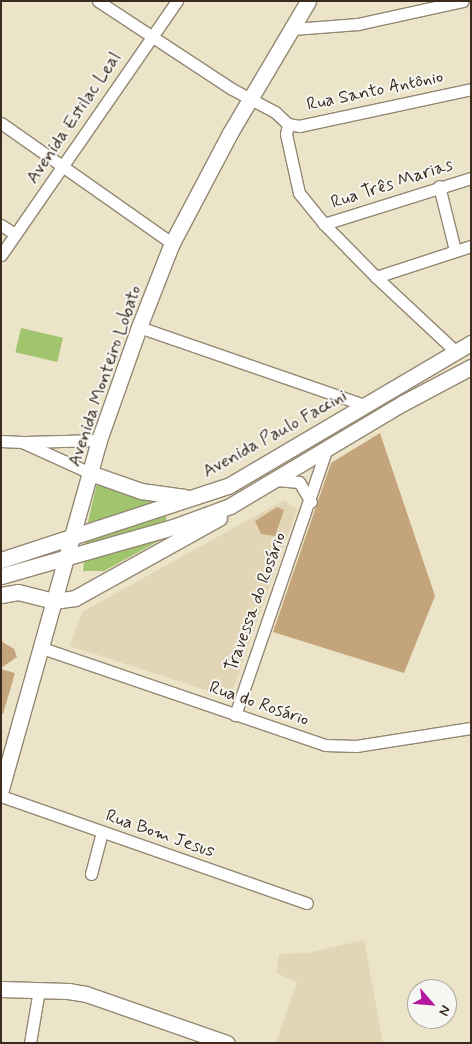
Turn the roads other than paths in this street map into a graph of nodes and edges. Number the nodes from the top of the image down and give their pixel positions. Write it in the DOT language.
graph roads {
  1 [pos="98,1"];
  2 [pos="177,1"];
  3 [pos="308,1"];
  4 [pos="463,1"];
  5 [pos="292,29"];
  6 [pos="150,37"];
  7 [pos="471,89"];
  8 [pos="250,98"];
  9 [pos="1,123"];
  10 [pos="288,124"];
  11 [pos="62,167"];
  12 [pos="471,178"];
  13 [pos="439,186"];
  14 [pos="324,224"];
  15 [pos="1,225"];
  16 [pos="16,234"];
  17 [pos="172,243"];
  18 [pos="471,246"];
  19 [pos="455,250"];
  20 [pos="1,255"];
  21 [pos="376,277"];
  22 [pos="139,327"];
  23 [pos="471,343"];
  24 [pos="455,351"];
  25 [pos="471,357"];
  26 [pos="471,367"];
  27 [pos="394,388"];
  28 [pos="403,403"];
  29 [pos="364,405"];
  30 [pos="341,439"];
  31 [pos="99,440"];
  32 [pos="1,441"];
  33 [pos="22,442"];
  34 [pos="327,448"];
  35 [pos="90,473"];
  36 [pos="276,480"];
  37 [pos="192,498"];
  38 [pos="311,502"];
  39 [pos="230,506"];
  40 [pos="72,536"];
  41 [pos="66,558"];
  42 [pos="1,560"];
  43 [pos="1,576"];
  44 [pos="1,595"];
  45 [pos="54,601"];
  46 [pos="42,648"];
  47 [pos="235,715"];
  48 [pos="471,728"];
  49 [pos="1,789"];
  50 [pos="1,796"];
  51 [pos="102,832"];
  52 [pos="91,874"];
  53 [pos="308,903"];
  54 [pos="1,990"];
  55 [pos="39,990"];
  56 [pos="30,1043"];
  57 [pos="227,1043"];
  1 -- 6 [label="street"];
  2 -- 6 [label="street, Avenida Estilac Leal"];
  3 -- 5 [label="main road, Avenida Monteiro Lobato"];
  4 -- 5 [label="street"];
  5 -- 8 [label="main road, Avenida Monteiro Lobato"];
  6 -- 8 [label="street"];
  6 -- 11 [label="street, Avenida Estilac Leal"];
  7 -- 10 [label="street, Rua Santo Antônio"];
  8 -- 10 [label="street"];
  8 -- 17 [label="main road, Avenida Monteiro Lobato"];
  9 -- 11 [label="street"];
  10 -- 14 [label="street"];
  11 -- 16 [label="street, Avenida Estilac Leal"];
  11 -- 17 [label="street"];
  12 -- 13 [label="street, Rua Três Marias"];
  13 -- 14 [label="street, Rua Três Marias"];
  13 -- 19 [label="street"];
  14 -- 21 [label="street"];
  15 -- 16 [label="street"];
  16 -- 20 [label="street, Avenida Estilac Leal"];
  17 -- 22 [label="main road, Avenida Monteiro Lobato"];
  18 -- 19 [label="street"];
  19 -- 21 [label="street"];
  21 -- 24 [label="street"];
  22 -- 29 [label="street"];
  22 -- 31 [label="main road, Avenida Monteiro Lobato"];
  23 -- 24 [label="main road, Avenida Paulo Faccini"];
  24 -- 27 [label="main road, Avenida Paulo Faccini"];
  25 -- 28 [label="main road"];
  26 -- 28 [label="main road, Avenida Paulo Faccini"];
  27 -- 29 [label="main road, Avenida Paulo Faccini"];
  27 -- 30 [label="main road"];
  28 -- 30 [label="main road, Avenida Paulo Faccini"];
  29 -- 37 [label="main road, Avenida Paulo Faccini"];
  30 -- 34 [label="main road, Avenida Paulo Faccini"];
  31 -- 33 [label="street"];
  31 -- 35 [label="main road, Avenida Monteiro Lobato"];
  32 -- 33 [label="street"];
  33 -- 35 [label="street"];
  34 -- 36 [label="main road, Avenida Paulo Faccini"];
  34 -- 38 [label="street, Travessa do Rosário"];
  35 -- 37 [label="main road"];
  35 -- 40 [label="main road, Avenida Monteiro Lobato"];
  36 -- 38 [label="street"];
  36 -- 39 [label="main road, Avenida Paulo Faccini"];
  37 -- 40 [label="main road, Avenida Paulo Faccini"];
  38 -- 47 [label="street, Travessa do Rosário"];
  39 -- 41 [label="main road, Avenida Paulo Faccini"];
  39 -- 45 [label="main road"];
  40 -- 41 [label="main road, Avenida Monteiro Lobato"];
  40 -- 42 [label="main road, Avenida Paulo Faccini"];
  41 -- 43 [label="main road, Avenida Paulo Faccini"];
  41 -- 45 [label="main road, Avenida Monteiro Lobato"];
  44 -- 45 [label="main road"];
  45 -- 46 [label="main road, Avenida Monteiro Lobato"];
  46 -- 47 [label="street, Rua do Rosário"];
  46 -- 49 [label="main road, Avenida Monteiro Lobato"];
  47 -- 48 [label="street, Rua do Rosário"];
  50 -- 51 [label="street, Rua Bom Jesus"];
  51 -- 52 [label="street"];
  51 -- 53 [label="street, Rua Bom Jesus"];
  54 -- 55 [label="main road"];
  55 -- 56 [label="street"];
  55 -- 57 [label="main road"];
}
